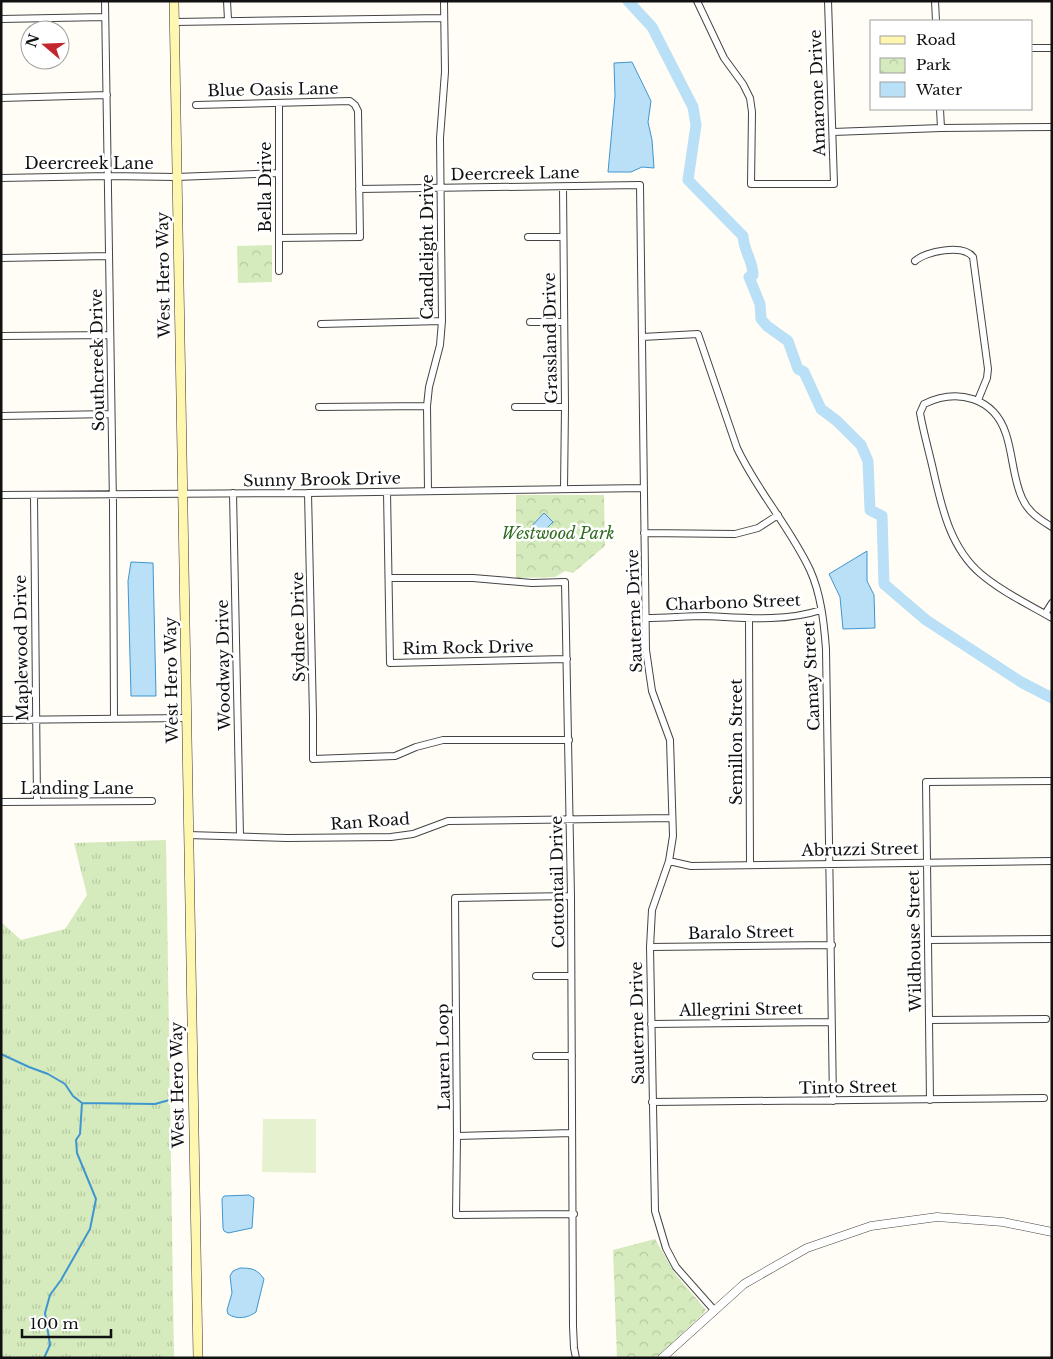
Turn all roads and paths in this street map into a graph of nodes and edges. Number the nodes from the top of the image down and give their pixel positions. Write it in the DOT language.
graph roads {
  1 [pos="105,1"];
  2 [pos="174,1"];
  3 [pos="227,1"];
  4 [pos="444,1"];
  5 [pos="697,1"];
  6 [pos="828,1"];
  7 [pos="935,1"];
  8 [pos="105,17"];
  9 [pos="1,18"];
  10 [pos="444,18"];
  11 [pos="228,20"];
  12 [pos="936,20"];
  13 [pos="174,22"];
  14 [pos="1033,48"];
  15 [pos="1052,48"];
  16 [pos="107,95"];
  17 [pos="1,98"];
  18 [pos="279,103"];
  19 [pos="196,104"];
  20 [pos="940,110"];
  21 [pos="1052,127"];
  22 [pos="941,128"];
  23 [pos="833,132"];
  24 [pos="279,173"];
  25 [pos="108,176"];
  26 [pos="176,177"];
  27 [pos="1,178"];
  28 [pos="640,185"];
  29 [pos="563,187"];
  30 [pos="441,188"];
  31 [pos="359,189"];
  32 [pos="528,237"];
  33 [pos="562,237"];
  34 [pos="279,238"];
  35 [pos="109,256"];
  36 [pos="1,258"];
  37 [pos="914,262"];
  38 [pos="279,272"];
  39 [pos="442,321"];
  40 [pos="530,322"];
  41 [pos="564,322"];
  42 [pos="321,324"];
  43 [pos="110,335"];
  44 [pos="1,336"];
  45 [pos="642,337"];
  46 [pos="978,400"];
  47 [pos="427,406"];
  48 [pos="319,407"];
  49 [pos="515,407"];
  50 [pos="566,407"];
  51 [pos="111,414"];
  52 [pos="1,416"];
  53 [pos="644,488"];
  54 [pos="564,489"];
  55 [pos="428,491"];
  56 [pos="387,492"];
  57 [pos="234,493"];
  58 [pos="308,493"];
  59 [pos="112,494"];
  60 [pos="182,494"];
  61 [pos="34,495"];
  62 [pos="1,496"];
  63 [pos="778,515"];
  64 [pos="1052,527"];
  65 [pos="644,533"];
  66 [pos="389,578"];
  67 [pos="1052,603"];
  68 [pos="821,610"];
  69 [pos="1045,614"];
  70 [pos="646,618"];
  71 [pos="749,618"];
  72 [pos="1052,618"];
  73 [pos="567,658"];
  74 [pos="187,718"];
  75 [pos="114,719"];
  76 [pos="1,720"];
  77 [pos="36,720"];
  78 [pos="569,740"];
  79 [pos="1052,781"];
  80 [pos="152,801"];
  81 [pos="1,802"];
  82 [pos="37,802"];
  83 [pos="672,818"];
  84 [pos="570,819"];
  85 [pos="188,835"];
  86 [pos="240,836"];
  87 [pos="669,861"];
  88 [pos="1052,861"];
  89 [pos="927,862"];
  90 [pos="830,864"];
  91 [pos="750,865"];
  92 [pos="571,896"];
  93 [pos="1052,938"];
  94 [pos="928,940"];
  95 [pos="832,945"];
  96 [pos="650,947"];
  97 [pos="536,976"];
  98 [pos="571,976"];
  99 [pos="1046,1019"];
  100 [pos="929,1020"];
  101 [pos="831,1022"];
  102 [pos="651,1024"];
  103 [pos="536,1056"];
  104 [pos="572,1056"];
  105 [pos="1044,1098"];
  106 [pos="930,1100"];
  107 [pos="833,1101"];
  108 [pos="652,1102"];
  109 [pos="572,1133"];
  110 [pos="457,1136"];
  111 [pos="574,1214"];
  112 [pos="1052,1232"];
  113 [pos="714,1310"];
  114 [pos="198,1358"];
  115 [pos="576,1358"];
  116 [pos="662,1358"];
  1 -- 8 [label="street, Southcreek Drive"];
  2 -- 13 [label="main road, West Hero Way"];
  3 -- 11 [label="street"];
  4 -- 10 [label="street, Candlelight Drive"];
  5 -- 23 [label="street, Amarone Drive"];
  6 -- 23 [label="street, Amarone Drive"];
  7 -- 12 [label="street"];
  8 -- 9 [label="street"];
  8 -- 16 [label="street, Southcreek Drive"];
  10 -- 11 [label="street"];
  10 -- 30 [label="street, Candlelight Drive"];
  11 -- 13 [label="street"];
  13 -- 26 [label="main road, West Hero Way"];
  14 -- 15 [label="street"];
  16 -- 17 [label="street"];
  16 -- 25 [label="street, Southcreek Drive"];
  18 -- 19 [label="street, Blue Oasis Lane"];
  18 -- 24 [label="street, Bella Drive"];
  18 -- 31 [label="street, Blue Oasis Lane"];
  20 -- 22 [label="street"];
  21 -- 22 [label="street"];
  22 -- 23 [label="street"];
  24 -- 26 [label="street, Deercreek Lane"];
  24 -- 34 [label="street, Bella Drive"];
  25 -- 26 [label="street, Deercreek Lane"];
  25 -- 27 [label="street, Deercreek Lane"];
  25 -- 35 [label="street, Southcreek Drive"];
  26 -- 60 [label="main road, West Hero Way"];
  28 -- 29 [label="street, Deercreek Lane"];
  28 -- 45 [label="street, Sauterne Drive"];
  29 -- 30 [label="street, Deercreek Lane"];
  29 -- 33 [label="street, Grassland Drive"];
  30 -- 31 [label="street, Deercreek Lane"];
  30 -- 39 [label="street, Candlelight Drive"];
  31 -- 34 [label="street"];
  32 -- 33 [label="street"];
  33 -- 41 [label="street, Grassland Drive"];
  34 -- 38 [label="street, Bella Drive"];
  35 -- 36 [label="street"];
  35 -- 43 [label="street, Southcreek Drive"];
  37 -- 46 [label="street"];
  39 -- 42 [label="street"];
  39 -- 47 [label="street, Candlelight Drive"];
  40 -- 41 [label="street"];
  41 -- 50 [label="street, Grassland Drive"];
  43 -- 44 [label="street"];
  43 -- 51 [label="street, Southcreek Drive"];
  45 -- 53 [label="street, Sauterne Drive"];
  45 -- 63 [label="street, Camay Street"];
  46 -- 64 [label="street"];
  46 -- 69 [label="street"];
  47 -- 48 [label="street"];
  47 -- 55 [label="street, Candlelight Drive"];
  49 -- 50 [label="street"];
  50 -- 54 [label="street, Grassland Drive"];
  51 -- 52 [label="street"];
  51 -- 59 [label="street, Southcreek Drive"];
  53 -- 54 [label="street, Sunny Brook Drive"];
  53 -- 65 [label="street, Sauterne Drive"];
  54 -- 55 [label="street, Sunny Brook Drive"];
  55 -- 56 [label="street, Sunny Brook Drive"];
  56 -- 58 [label="street, Sunny Brook Drive"];
  56 -- 66 [label="street, Rim Rock Drive"];
  57 -- 58 [label="street, Sunny Brook Drive"];
  57 -- 60 [label="street, Sunny Brook Drive"];
  57 -- 86 [label="street, Woodway Drive"];
  58 -- 78 [label="street, Sydnee Drive"];
  59 -- 60 [label="street, Sunny Brook Drive"];
  59 -- 61 [label="street, Sunny Brook Drive"];
  59 -- 75 [label="street, Southcreek Drive"];
  60 -- 74 [label="main road, West Hero Way"];
  61 -- 62 [label="street, Sunny Brook Drive"];
  61 -- 77 [label="street, Maplewood Drive"];
  63 -- 65 [label="street"];
  63 -- 68 [label="street, Camay Street"];
  65 -- 70 [label="street, Sauterne Drive"];
  66 -- 73 [label="street, Cottontail Drive"];
  66 -- 73 [label="street, Rim Rock Drive"];
  67 -- 69 [label="street"];
  68 -- 71 [label="street, Charbono Street"];
  68 -- 90 [label="street, Camay Street"];
  69 -- 72 [label="street"];
  70 -- 71 [label="street, Charbono Street"];
  70 -- 83 [label="street, Sauterne Drive"];
  71 -- 91 [label="street, Semillon Street"];
  73 -- 78 [label="street, Cottontail Drive"];
  74 -- 75 [label="street"];
  74 -- 85 [label="main road, West Hero Way"];
  75 -- 77 [label="street"];
  76 -- 77 [label="street"];
  77 -- 82 [label="street, Maplewood Drive"];
  78 -- 84 [label="street, Cottontail Drive"];
  79 -- 89 [label="street, Wildhouse Street"];
  80 -- 82 [label="street, Landing Lane"];
  81 -- 82 [label="street, Landing Lane"];
  83 -- 84 [label="street, Ran Road"];
  83 -- 87 [label="street, Sauterne Drive"];
  84 -- 86 [label="street, Ran Road"];
  84 -- 92 [label="street, Cottontail Drive"];
  85 -- 86 [label="street, Ran Road"];
  85 -- 114 [label="main road, West Hero Way"];
  87 -- 91 [label="street, Abruzzi Street"];
  87 -- 96 [label="street, Sauterne Drive"];
  88 -- 89 [label="street, Abruzzi Street"];
  89 -- 90 [label="street, Abruzzi Street"];
  89 -- 94 [label="street, Wildhouse Street"];
  90 -- 91 [label="street, Abruzzi Street"];
  90 -- 95 [label="street, Camay Street"];
  92 -- 98 [label="street, Cottontail Drive"];
  92 -- 110 [label="street, Lauren Loop"];
  93 -- 94 [label="street"];
  94 -- 100 [label="street, Wildhouse Street"];
  95 -- 96 [label="street, Baralo Street"];
  95 -- 101 [label="street, Camay Street"];
  96 -- 102 [label="street, Sauterne Drive"];
  97 -- 98 [label="street"];
  98 -- 104 [label="street, Cottontail Drive"];
  99 -- 100 [label="street"];
  100 -- 106 [label="street, Wildhouse Street"];
  101 -- 102 [label="street, Allegrini Street"];
  101 -- 107 [label="street, Camay Street"];
  102 -- 108 [label="street, Sauterne Drive"];
  103 -- 104 [label="street"];
  104 -- 109 [label="street, Cottontail Drive"];
  105 -- 106 [label="street, Tinto Street"];
  106 -- 107 [label="street, Tinto Street"];
  107 -- 108 [label="street, Tinto Street"];
  108 -- 113 [label="street, Sauterne Drive"];
  109 -- 110 [label="street"];
  109 -- 111 [label="street, Cottontail Drive"];
  110 -- 111 [label="street, Lauren Loop"];
  111 -- 115 [label="street, Cottontail Drive"];
  112 -- 113 [label="street"];
  113 -- 116 [label="street"];
}
